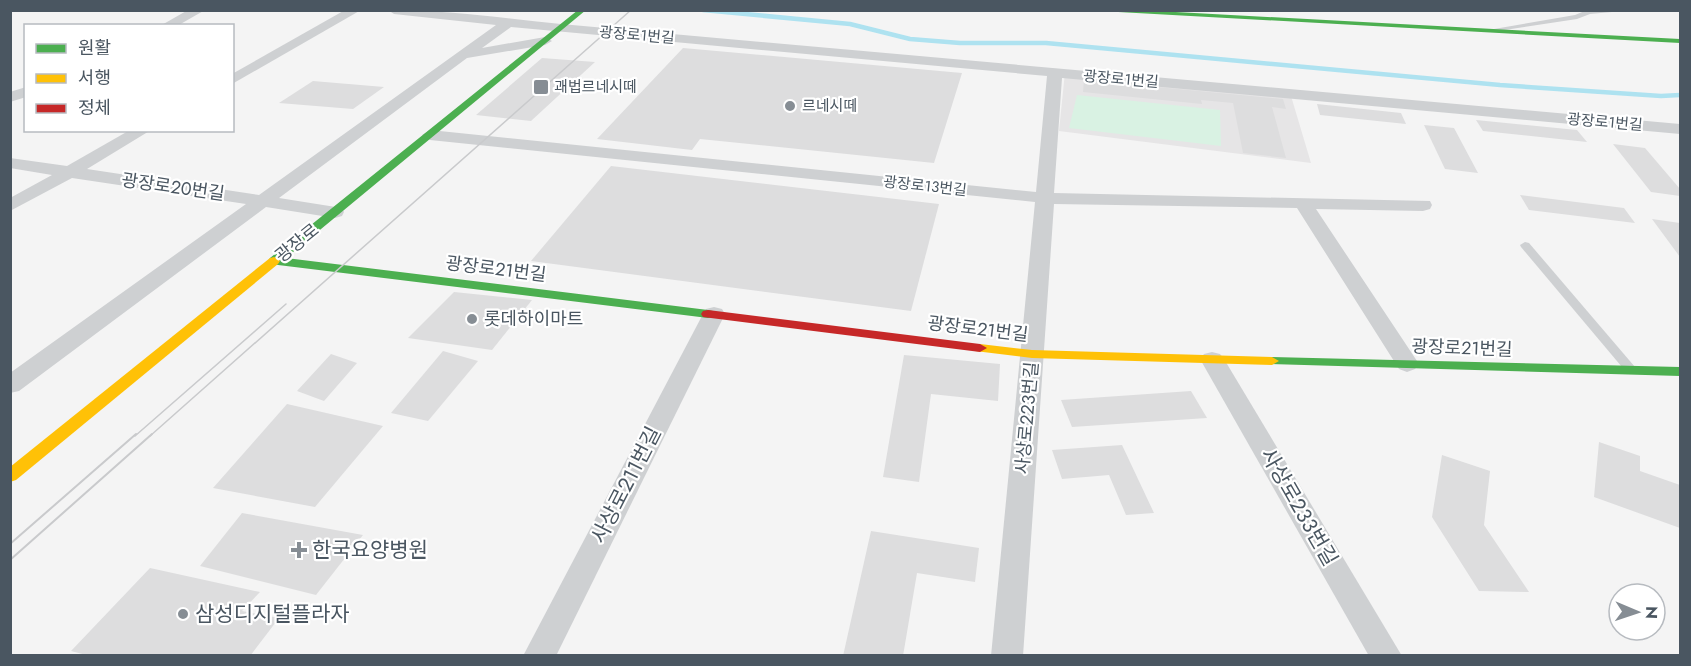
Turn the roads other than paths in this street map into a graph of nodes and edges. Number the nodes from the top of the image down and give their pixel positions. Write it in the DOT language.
graph roads {
  1 [pos="199,10"];
  2 [pos="355,10"];
  3 [pos="394,10"];
  4 [pos="583,10"];
  5 [pos="1085,10"];
  6 [pos="1631,10"];
  7 [pos="510,21"];
  8 [pos="170,24"];
  9 [pos="564,26"];
  10 [pos="1485,31"];
  11 [pos="545,41"];
  12 [pos="1680,41"];
  13 [pos="463,55"];
  14 [pos="1055,73"];
  15 [pos="234,79"];
  16 [pos="24,92"];
  17 [pos="10,98"];
  18 [pos="1680,129"];
  19 [pos="140,132"];
  20 [pos="430,135"];
  21 [pos="10,163"];
  22 [pos="70,172"];
  23 [pos="1045,198"];
  24 [pos="263,201"];
  25 [pos="1302,202"];
  26 [pos="1423,205"];
  27 [pos="10,206"];
  28 [pos="335,212"];
  29 [pos="1525,245"];
  30 [pos="276,260"];
  31 [pos="714,314"];
  32 [pos="1032,354"];
  33 [pos="1212,359"];
  34 [pos="1407,364"];
  35 [pos="1631,370"];
  36 [pos="1680,372"];
  37 [pos="10,385"];
  38 [pos="10,476"];
  39 [pos="538,656"];
  40 [pos="1007,656"];
  41 [pos="1386,656"];
  1 -- 8 [label="street"];
  2 -- 15 [label="street"];
  3 -- 7 [label="street, 광장로1번길"];
  4 -- 9 [label="main road, 광장로"];
  5 -- 10 [label="main road"];
  6 -- 10 [label="lane"];
  7 -- 9 [label="street, 광장로1번길"];
  7 -- 13 [label="street"];
  9 -- 11 [label="main road, 광장로"];
  9 -- 14 [label="street, 광장로1번길"];
  10 -- 12 [label="main road"];
  11 -- 13 [label="street"];
  11 -- 20 [label="main road, 광장로"];
  13 -- 24 [label="street"];
  14 -- 18 [label="street, 광장로1번길"];
  14 -- 23 [label="street, 사상로223번길"];
  16 -- 17 [label="street"];
  19 -- 22 [label="street"];
  20 -- 23 [label="street, 광장로13번길"];
  20 -- 28 [label="main road, 광장로"];
  21 -- 22 [label="street, 광장로20번길"];
  22 -- 24 [label="street, 광장로20번길"];
  22 -- 27 [label="street"];
  23 -- 25 [label="street, 광장로13번길"];
  23 -- 32 [label="street, 사상로223번길"];
  24 -- 28 [label="street, 광장로20번길"];
  24 -- 37 [label="street"];
  25 -- 26 [label="street, 광장로13번길"];
  25 -- 34 [label="street"];
  28 -- 30 [label="main road, 광장로"];
  29 -- 35 [label="lane"];
  30 -- 31 [label="main road, 광장로21번길"];
  30 -- 38 [label="main road, 광장로"];
  31 -- 32 [label="main road, 광장로21번길"];
  31 -- 39 [label="street, 사상로211번길"];
  32 -- 33 [label="main road, 광장로21번길"];
  32 -- 40 [label="street, 사상로223번길"];
  33 -- 34 [label="main road, 광장로21번길"];
  33 -- 41 [label="street, 사상로233번길"];
  34 -- 35 [label="main road, 광장로21번길"];
  35 -- 36 [label="main road, 광장로21번길"];
}
